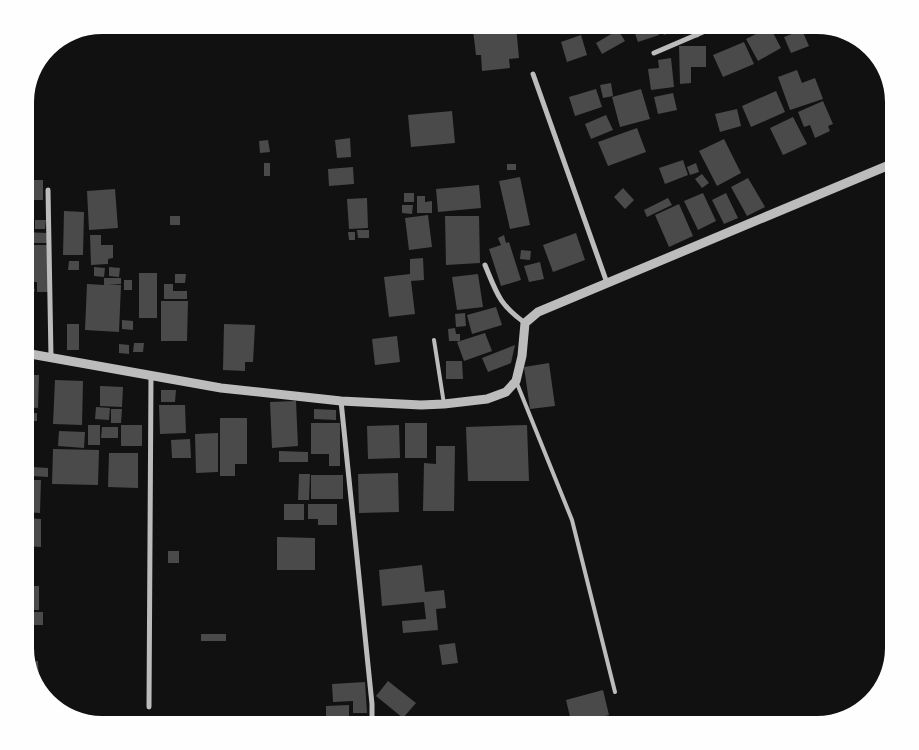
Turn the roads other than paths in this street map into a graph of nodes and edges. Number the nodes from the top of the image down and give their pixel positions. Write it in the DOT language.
graph roads {
  1 [pos="696,35"];
  2 [pos="654,53"];
  3 [pos="533,74"];
  4 [pos="885,168"];
  5 [pos="48,190"];
  6 [pos="485,265"];
  7 [pos="607,283"];
  8 [pos="525,323"];
  9 [pos="434,340"];
  10 [pos="34,354"];
  11 [pos="51,357"];
  12 [pos="151,375"];
  13 [pos="516,381"];
  14 [pos="341,401"];
  15 [pos="444,404"];
  16 [pos="615,692"];
  17 [pos="149,707"];
  18 [pos="372,716"];
  1 -- 2 [label="street"];
  3 -- 7 [label="street"];
  4 -- 7 [label="street"];
  5 -- 11 [label="street"];
  6 -- 8 [label="street"];
  7 -- 8 [label="street"];
  8 -- 13 [label="street"];
  9 -- 15 [label="lane"];
  10 -- 11 [label="street"];
  11 -- 12 [label="street"];
  12 -- 14 [label="street"];
  12 -- 17 [label="street"];
  13 -- 15 [label="street"];
  13 -- 16 [label="lane"];
  14 -- 15 [label="street"];
  14 -- 18 [label="street"];
}
